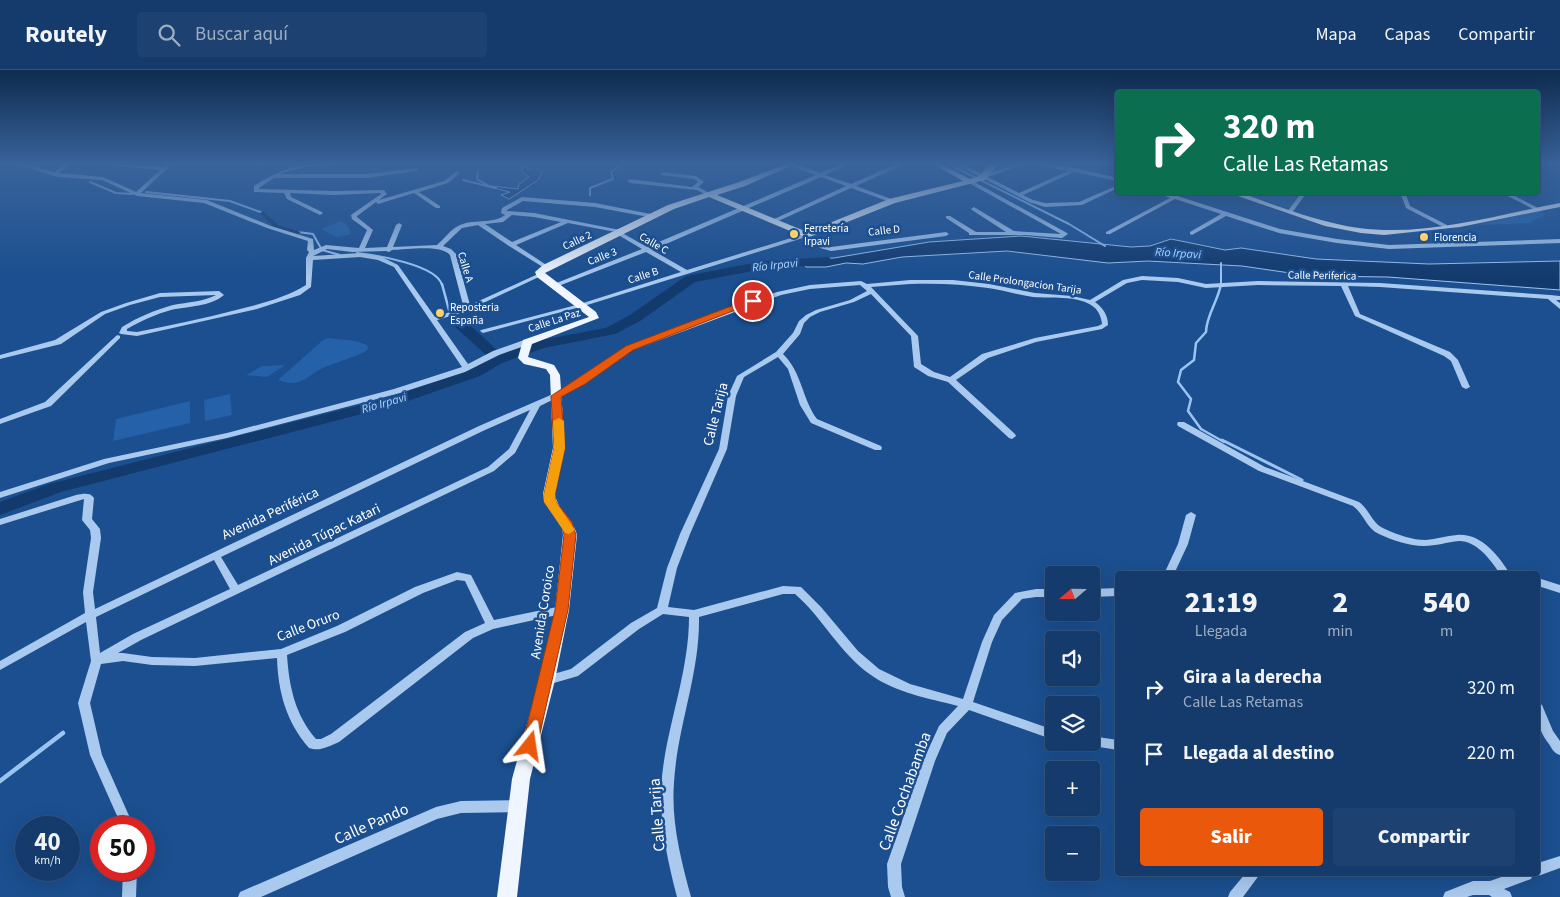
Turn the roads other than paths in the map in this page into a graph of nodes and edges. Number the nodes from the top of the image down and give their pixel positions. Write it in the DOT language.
graph roads {
  1 [pos="206,202"];
  2 [pos="298,202"];
  3 [pos="373,202"];
  4 [pos="383,202"];
  5 [pos="430,202"];
  6 [pos="516,202"];
  7 [pos="559,202"];
  8 [pos="689,202"];
  9 [pos="725,202"];
  10 [pos="759,202"];
  11 [pos="816,202"];
  12 [pos="891,202"];
  13 [pos="1014,202"];
  14 [pos="1035,202"];
  15 [pos="1085,202"];
  16 [pos="1167,202"];
  17 [pos="1185,202"];
  18 [pos="1258,202"];
  19 [pos="1298,202"];
  20 [pos="1406,202"];
  21 [pos="1522,202"];
  22 [pos="1044,205"];
  23 [pos="1560,205"];
  24 [pos="366,207"];
  25 [pos="438,207"];
  26 [pos="742,209"];
  27 [pos="974,209"];
  28 [pos="1537,209"];
  29 [pos="1290,212"];
  30 [pos="320,213"];
  31 [pos="510,214"];
  32 [pos="1225,214"];
  33 [pos="654,216"];
  34 [pos="948,217"];
  35 [pos="569,221"];
  36 [pos="774,221"];
  37 [pos="478,223"];
  38 [pos="399,225"];
  39 [pos="1445,226"];
  40 [pos="621,232"];
  41 [pos="1012,233"];
  42 [pos="1108,233"];
  43 [pos="1192,233"];
  44 [pos="946,234"];
  45 [pos="807,235"];
  46 [pos="1560,241"];
  47 [pos="510,245"];
  48 [pos="439,247"];
  49 [pos="361,250"];
  50 [pos="389,250"];
  51 [pos="647,250"];
  52 [pos="315,252"];
  53 [pos="543,271"];
  54 [pos="685,272"];
  55 [pos="556,285"];
  56 [pos="1344,285"];
  57 [pos="869,288"];
  58 [pos="1550,297"];
  59 [pos="1560,298"];
  60 [pos="1091,302"];
  61 [pos="582,305"];
  62 [pos="1560,307"];
  63 [pos="469,308"];
  64 [pos="434,319"];
  65 [pos="483,331"];
  66 [pos="118,337"];
  67 [pos="525,348"];
  68 [pos="779,354"];
  69 [pos="0,357"];
  70 [pos="466,367"];
  71 [pos="951,380"];
  72 [pos="1466,387"];
  73 [pos="556,396"];
  74 [pos="537,404"];
  75 [pos="0,422"];
  76 [pos="1181,424"];
  77 [pos="1012,436"];
  78 [pos="878,448"];
  79 [pos="0,496"];
  80 [pos="1191,516"];
  81 [pos="0,522"];
  82 [pos="216,556"];
  83 [pos="1170,571"];
  84 [pos="1504,571"];
  85 [pos="1540,583"];
  86 [pos="1560,589"];
  87 [pos="236,591"];
  88 [pos="1115,592"];
  89 [pos="1045,593"];
  90 [pos="1100,593"];
  91 [pos="562,610"];
  92 [pos="662,610"];
  93 [pos="694,614"];
  94 [pos="91,615"];
  95 [pos="491,625"];
  96 [pos="282,653"];
  97 [pos="96,661"];
  98 [pos="0,666"];
  99 [pos="547,680"];
  100 [pos="966,704"];
  101 [pos="1540,713"];
  102 [pos="1045,732"];
  103 [pos="1100,742"];
  104 [pos="322,744"];
  105 [pos="1115,745"];
  106 [pos="1560,750"];
  107 [pos="517,806"];
  108 [pos="123,816"];
  109 [pos="1560,862"];
  110 [pos="1540,868"];
  111 [pos="1251,876"];
  112 [pos="1522,876"];
  113 [pos="130,881"];
  114 [pos="1492,893"];
  115 [pos="129,897"];
  116 [pos="245,897"];
  117 [pos="507,897"];
  118 [pos="684,897"];
  119 [pos="898,897"];
  120 [pos="1235,897"];
  121 [pos="1450,897"];
  122 [pos="1505,897"];
  1 -- 52 [label="street"];
  2 -- 30 [label="street"];
  3 -- 24 [label="street"];
  4 -- 24 [label="street"];
  5 -- 25 [label="street"];
  6 -- 31 [label="street, Calle C"];
  7 -- 33 [label="street, Calle C"];
  8 -- 33 [label="main road, Calle 2"];
  9 -- 26 [label="main road, Calle D"];
  10 -- 26 [label="street, Calle 3"];
  11 -- 36 [label="street"];
  12 -- 45 [label="main road"];
  13 -- 41 [label="street"];
  14 -- 22 [label="street"];
  15 -- 22 [label="street"];
  16 -- 42 [label="street"];
  17 -- 32 [label="street"];
  18 -- 29 [label="main road"];
  19 -- 29 [label="street"];
  20 -- 39 [label="street"];
  21 -- 28 [label="street"];
  23 -- 28 [label="main road"];
  24 -- 49 [label="street"];
  26 -- 36 [label="main road, Calle D"];
  26 -- 51 [label="street, Calle 3"];
  27 -- 41 [label="street"];
  28 -- 39 [label="main road"];
  29 -- 39 [label="main road"];
  31 -- 35 [label="street, Calle C"];
  31 -- 37 [label="street"];
  32 -- 43 [label="street"];
  32 -- 46 [label="street"];
  33 -- 40 [label="main road, Calle 2"];
  34 -- 41 [label="street"];
  35 -- 40 [label="street, Calle C"];
  35 -- 47 [label="street"];
  36 -- 45 [label="main road, Calle D"];
  37 -- 47 [label="street"];
  37 -- 48 [label="street"];
  38 -- 50 [label="street"];
  40 -- 51 [label="street, Calle C"];
  40 -- 53 [label="main road, Calle 2"];
  44 -- 45 [label="street, Calle D"];
  45 -- 54 [label="street, Calle B"];
  47 -- 53 [label="street"];
  48 -- 50 [label="street, Calle A"];
  48 -- 63 [label="street, Calle A"];
  49 -- 50 [label="street, Calle A"];
  49 -- 52 [label="street, Calle A"];
  51 -- 54 [label="street, Calle C"];
  51 -- 55 [label="street, Calle 3"];
  52 -- 64 [label="street"];
  52 -- 69 [label="street"];
  53 -- 55 [label="main road, Calle La Paz"];
  53 -- 63 [label="street"];
  54 -- 61 [label="street, Calle B"];
  55 -- 61 [label="main road, Calle La Paz"];
  56 -- 58 [label="street, Calle Periferica"];
  56 -- 60 [label="street, Calle Periferica"];
  56 -- 72 [label="street"];
  57 -- 60 [label="street, Calle Prolongacion Tarija"];
  57 -- 68 [label="street, Calle Tarija"];
  57 -- 71 [label="street"];
  57 -- 73 [label="street, Avenida Periférica"];
  58 -- 59 [label="street, Calle Periferica"];
  58 -- 62 [label="street"];
  60 -- 71 [label="street"];
  61 -- 65 [label="street, Calle B"];
  61 -- 67 [label="main road, Calle La Paz"];
  63 -- 64 [label="street"];
  64 -- 70 [label="street"];
  66 -- 75 [label="street"];
  67 -- 70 [label="street"];
  67 -- 73 [label="main road, Avenida Coroico"];
  68 -- 78 [label="street"];
  68 -- 92 [label="street, Calle Tarija"];
  70 -- 79 [label="street"];
  71 -- 77 [label="street"];
  73 -- 74 [label="street, Avenida Periférica"];
  73 -- 91 [label="main road, Avenida Coroico"];
  74 -- 82 [label="street, Avenida Periférica"];
  74 -- 87 [label="street, Avenida Túpac Katari"];
  76 -- 84 [label="street"];
  80 -- 83 [label="street"];
  81 -- 94 [label="street"];
  82 -- 87 [label="street"];
  82 -- 94 [label="street, Avenida Periférica"];
  85 -- 86 [label="street"];
  87 -- 97 [label="street, Avenida Túpac Katari"];
  88 -- 90 [label="street"];
  89 -- 100 [label="street"];
  91 -- 95 [label="street"];
  91 -- 99 [label="main road, Avenida Coroico"];
  92 -- 93 [label="street"];
  92 -- 99 [label="street"];
  93 -- 100 [label="street"];
  93 -- 118 [label="street, Calle Tarija"];
  94 -- 97 [label="street"];
  94 -- 98 [label="street, Avenida Periférica"];
  95 -- 96 [label="street, Calle Oruro"];
  95 -- 104 [label="street"];
  96 -- 97 [label="street, Calle Oruro"];
  96 -- 104 [label="street"];
  97 -- 108 [label="street"];
  99 -- 107 [label="main road, Avenida Coroico"];
  100 -- 102 [label="street"];
  100 -- 119 [label="street, Calle Cochabamba"];
  101 -- 106 [label="street"];
  103 -- 105 [label="street"];
  107 -- 116 [label="street, Calle Pando"];
  107 -- 117 [label="main road, Avenida Coroico"];
  109 -- 110 [label="street"];
  111 -- 120 [label="street"];
  112 -- 114 [label="street"];
  113 -- 115 [label="street"];
  114 -- 121 [label="street"];
  114 -- 122 [label="street"];
}
